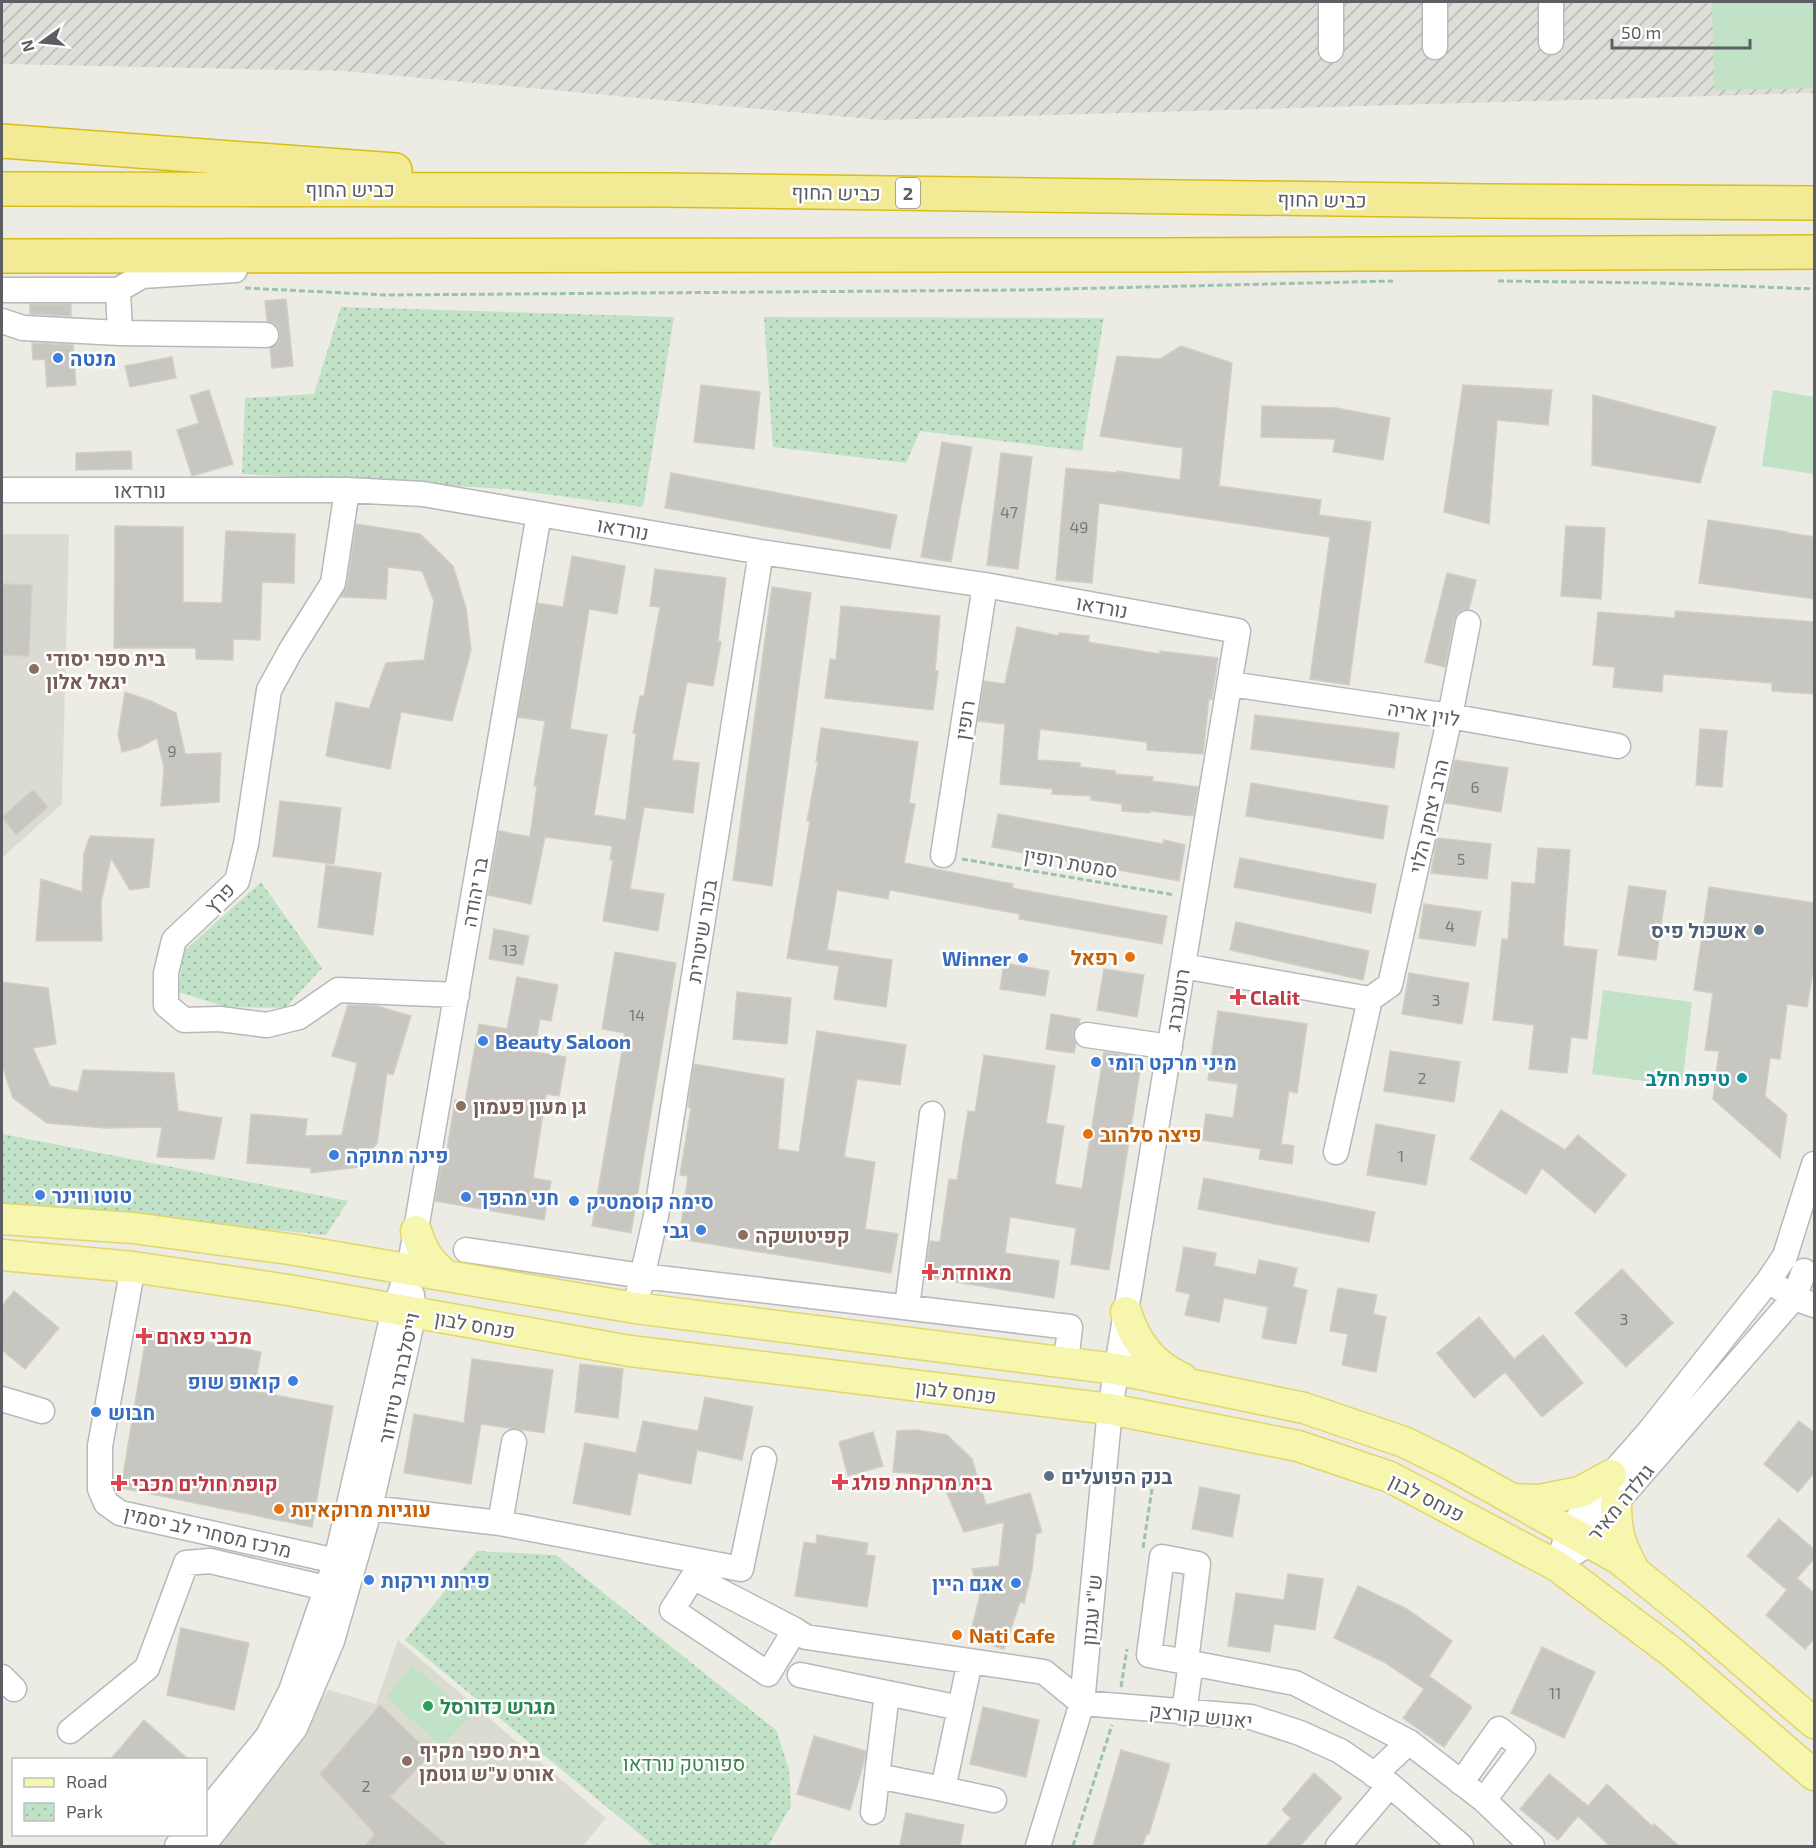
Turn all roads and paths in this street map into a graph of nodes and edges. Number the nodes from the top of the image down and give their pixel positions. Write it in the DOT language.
graph roads {
  1 [pos="1331,2"];
  2 [pos="1435,2"];
  3 [pos="1551,2"];
  4 [pos="1551,42"];
  5 [pos="1435,47"];
  6 [pos="1331,50"];
  7 [pos="2,141"];
  8 [pos="2,189"];
  9 [pos="666,189"];
  10 [pos="1815,203"];
  11 [pos="1815,252"];
  12 [pos="2,256"];
  13 [pos="443,256"];
  14 [pos="1398,281"];
  15 [pos="1493,281"];
  16 [pos="236,287"];
  17 [pos="1815,289"];
  18 [pos="2,290"];
  19 [pos="118,290"];
  20 [pos="2,321"];
  21 [pos="120,333"];
  22 [pos="266,335"];
  23 [pos="2,490"];
  24 [pos="346,490"];
  25 [pos="539,514"];
  26 [pos="760,552"];
  27 [pos="985,585"];
  28 [pos="1468,623"];
  29 [pos="1238,632"];
  30 [pos="1230,684"];
  31 [pos="1450,716"];
  32 [pos="1618,746"];
  33 [pos="943,855"];
  34 [pos="1194,898"];
  35 [pos="1183,966"];
  36 [pos="457,995"];
  37 [pos="1370,999"];
  38 [pos="1087,1035"];
  39 [pos="1170,1047"];
  40 [pos="932,1114"];
  41 [pos="1336,1152"];
  42 [pos="1815,1164"];
  43 [pos="2,1219"];
  44 [pos="417,1231"];
  45 [pos="466,1250"];
  46 [pos="2,1255"];
  47 [pos="1785,1256"];
  48 [pos="133,1267"];
  49 [pos="409,1270"];
  50 [pos="445,1275"];
  51 [pos="1809,1275"];
  52 [pos="643,1276"];
  53 [pos="1769,1281"];
  54 [pos="1804,1301"];
  55 [pos="907,1307"];
  56 [pos="636,1308"];
  57 [pos="404,1311"];
  58 [pos="1126,1312"];
  59 [pos="1066,1362"];
  60 [pos="1116,1369"];
  61 [pos="1210,1389"];
  62 [pos="2,1399"];
  63 [pos="1110,1409"];
  64 [pos="42,1411"];
  65 [pos="1657,1440"];
  66 [pos="513,1442"];
  67 [pos="764,1459"];
  68 [pos="1614,1490"];
  69 [pos="1510,1498"];
  70 [pos="360,1506"];
  71 [pos="500,1523"];
  72 [pos="1580,1536"];
  73 [pos="336,1561"];
  74 [pos="1557,1566"];
  75 [pos="1635,1572"];
  76 [pos="326,1588"];
  77 [pos="795,1630"];
  78 [pos="1128,1641"];
  79 [pos="970,1661"];
  80 [pos="800,1675"];
  81 [pos="887,1693"];
  82 [pos="1082,1703"];
  83 [pos="1117,1706"];
  84 [pos="960,1708"];
  85 [pos="1184,1713"];
  86 [pos="1815,1723"];
  87 [pos="70,1731"];
  88 [pos="1409,1742"];
  89 [pos="1815,1774"];
  90 [pos="877,1776"];
  91 [pos="1382,1780"];
  92 [pos="1461,1783"];
  93 [pos="942,1789"];
  94 [pos="994,1800"];
  95 [pos="1484,1800"];
  96 [pos="207,1811"];
  97 [pos="873,1812"];
  98 [pos="203,1846"];
  99 [pos="1038,1846"];
  100 [pos="1073,1846"];
  101 [pos="1338,1846"];
  102 [pos="1461,1846"];
  103 [pos="1532,1846"];
  1 -- 6 [label="street"];
  2 -- 5 [label="street"];
  3 -- 4 [label="street"];
  7 -- 9 [label="highway"];
  8 -- 9 [label="highway, כביש החוף / 2"];
  9 -- 10 [label="highway, כביש החוף / 2"];
  11 -- 13 [label="highway"];
  12 -- 13 [label="highway"];
  13 -- 19 [label="street"];
  14 -- 16 [label="path"];
  15 -- 17 [label="path"];
  18 -- 19 [label="street"];
  19 -- 21 [label="street"];
  20 -- 21 [label="street"];
  21 -- 22 [label="street"];
  23 -- 24 [label="street, נורדאו"];
  24 -- 25 [label="street, נורדאו"];
  24 -- 36 [label="street, פרץ"];
  25 -- 26 [label="street, נורדאו"];
  25 -- 36 [label="street, בר יהודה"];
  26 -- 27 [label="street, נורדאו"];
  26 -- 52 [label="street, בכור שיטרית"];
  27 -- 29 [label="street, נורדאו"];
  27 -- 33 [label="street, רופין"];
  28 -- 31 [label="street, הרב יצחק הלוי"];
  29 -- 30 [label="street, רוטנברג"];
  30 -- 31 [label="street, לוין אריה"];
  30 -- 34 [label="street, רוטנברג"];
  31 -- 32 [label="street, לוין אריה"];
  31 -- 37 [label="street, הרב יצחק הלוי"];
  33 -- 34 [label="path, סמטת רופין"];
  34 -- 35 [label="street, רוטנברג"];
  35 -- 37 [label="street"];
  35 -- 39 [label="street, רוטנברג"];
  36 -- 44 [label="street, בר יהודה"];
  37 -- 41 [label="street"];
  38 -- 39 [label="street"];
  39 -- 58 [label="street, רוטנברג"];
  40 -- 55 [label="street"];
  42 -- 47 [label="street, גולדה מאיר"];
  43 -- 49 [label="main road, פנחס לבון"];
  44 -- 49 [label="street, בר יהודה"];
  44 -- 50 [label="main road"];
  45 -- 52 [label="street"];
  46 -- 48 [label="main road, פנחס לבון"];
  47 -- 51 [label="street, גולדה מאיר"];
  47 -- 53 [label="street, גולדה מאיר"];
  48 -- 57 [label="main road, פנחס לבון"];
  48 -- 73 [label="street, מרכז מסחרי לב יסמין"];
  49 -- 50 [label="main road, פנחס לבון"];
  49 -- 57 [label="street, וייסלברגר טיודור"];
  50 -- 56 [label="main road, פנחס לבון"];
  51 -- 54 [label="street, גולדה מאיר"];
  52 -- 55 [label="street"];
  52 -- 56 [label="street, בכור שיטרית"];
  53 -- 54 [label="street"];
  53 -- 65 [label="street, גולדה מאיר"];
  54 -- 65 [label="street, גולדה מאיר"];
  55 -- 59 [label="street"];
  56 -- 59 [label="main road, פנחס לבון"];
  57 -- 63 [label="main road, פנחס לבון"];
  57 -- 70 [label="street, וייסלברגר טיודור"];
  58 -- 60 [label="street, רוטנברג"];
  58 -- 61 [label="main road"];
  59 -- 60 [label="main road, פנחס לבון"];
  60 -- 61 [label="main road, פנחס לבון"];
  60 -- 63 [label="street, ש\"י עגנון"];
  61 -- 69 [label="main road, פנחס לבון"];
  62 -- 64 [label="street"];
  63 -- 74 [label="main road, פנחס לבון"];
  63 -- 82 [label="street, ש\"י עגנון"];
  65 -- 68 [label="street, גולדה מאיר"];
  66 -- 71 [label="street"];
  67 -- 71 [label="street"];
  68 -- 69 [label="main road"];
  68 -- 72 [label="street, גולדה מאיר"];
  68 -- 75 [label="main road"];
  69 -- 72 [label="main road, פנחס לבון"];
  70 -- 71 [label="street"];
  70 -- 73 [label="street, וייסלברגר טיודור"];
  70 -- 98 [label="street, וייסלברגר טיודור"];
  72 -- 74 [label="street, גולדה מאיר"];
  72 -- 75 [label="main road, פנחס לבון"];
  73 -- 76 [label="street, וייסלברגר טיודור"];
  74 -- 89 [label="main road, פנחס לבון"];
  75 -- 86 [label="main road, פנחס לבון"];
  76 -- 87 [label="street"];
  76 -- 96 [label="street, וייסלברגר טיודור"];
  77 -- 77 [label="street"];
  77 -- 79 [label="street"];
  78 -- 83 [label="path"];
  79 -- 82 [label="street"];
  79 -- 84 [label="street"];
  80 -- 81 [label="street"];
  81 -- 84 [label="street"];
  81 -- 90 [label="street"];
  82 -- 83 [label="street, יאנוש קורצק"];
  82 -- 99 [label="street, ש\"י עגנון"];
  83 -- 85 [label="street, יאנוש קורצק"];
  83 -- 100 [label="path"];
  84 -- 93 [label="street"];
  85 -- 88 [label="street"];
  85 -- 91 [label="street, יאנוש קורצק"];
  88 -- 91 [label="street"];
  88 -- 92 [label="street"];
  90 -- 93 [label="street"];
  90 -- 97 [label="street"];
  91 -- 101 [label="street"];
  91 -- 102 [label="street, יאנוש קורצק"];
  92 -- 95 [label="street"];
  92 -- 95 [label="street"];
  93 -- 94 [label="street"];
  95 -- 103 [label="street"];
}
